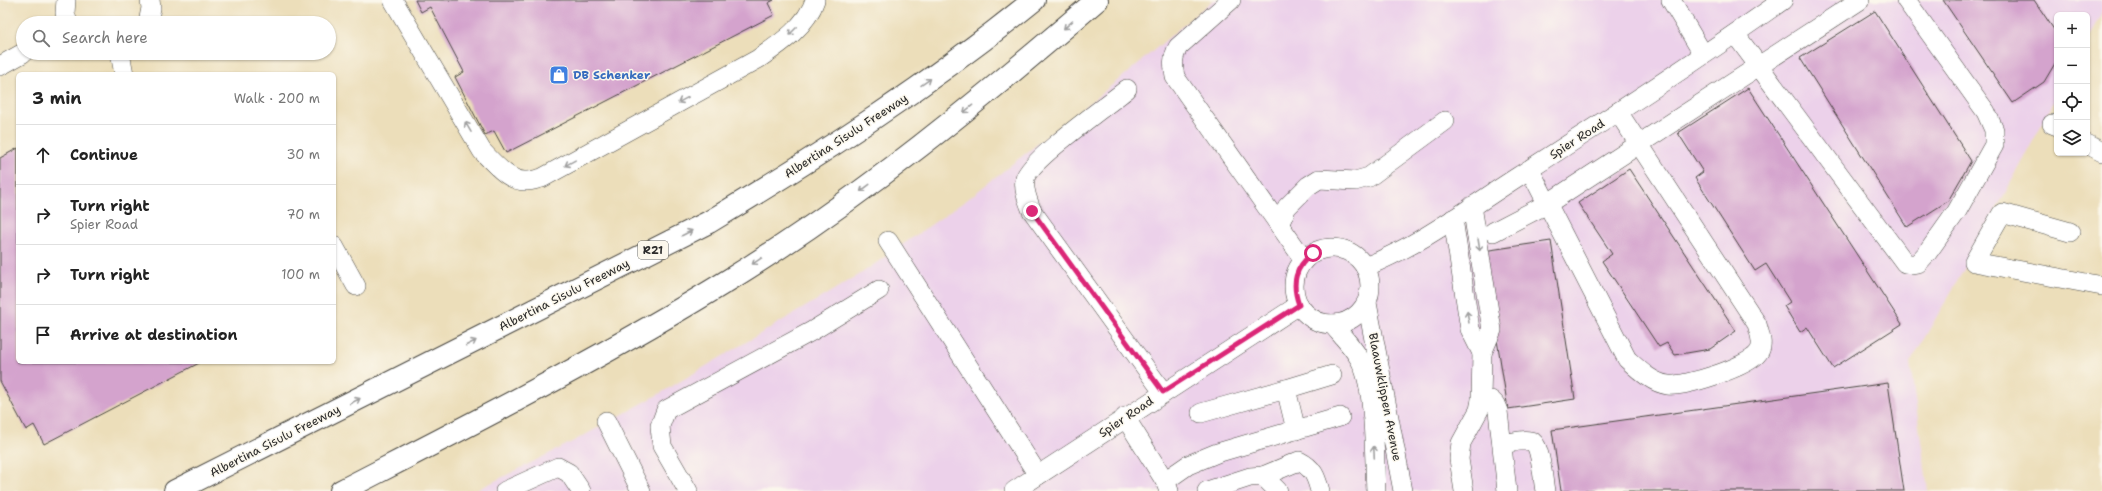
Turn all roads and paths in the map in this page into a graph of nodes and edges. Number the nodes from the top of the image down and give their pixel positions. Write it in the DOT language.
graph roads {
  1 [pos="66,0"];
  2 [pos="150,0"];
  3 [pos="393,0"];
  4 [pos="815,0"];
  5 [pos="1034,0"];
  6 [pos="1097,0"];
  7 [pos="1231,0"];
  8 [pos="1671,0"];
  9 [pos="1783,0"];
  10 [pos="1860,0"];
  11 [pos="1906,0"];
  12 [pos="66,16"];
  13 [pos="149,16"];
  14 [pos="1735,34"];
  15 [pos="1703,54"];
  16 [pos="16,57"];
  17 [pos="121,60"];
  18 [pos="0,66"];
  19 [pos="1758,66"];
  20 [pos="124,72"];
  21 [pos="1127,89"];
  22 [pos="1618,112"];
  23 [pos="1445,121"];
  24 [pos="1640,144"];
  25 [pos="2090,146"];
  26 [pos="2102,152"];
  27 [pos="1530,170"];
  28 [pos="1547,204"];
  29 [pos="1472,206"];
  30 [pos="1453,219"];
  31 [pos="1279,225"];
  32 [pos="1493,232"];
  33 [pos="2070,232"];
  34 [pos="888,241"];
  35 [pos="336,250"];
  36 [pos="1304,260"];
  37 [pos="1366,267"];
  38 [pos="356,286"];
  39 [pos="2102,286"];
  40 [pos="879,290"];
  41 [pos="1367,303"];
  42 [pos="1299,305"];
  43 [pos="1332,324"];
  44 [pos="1482,353"];
  45 [pos="1332,376"];
  46 [pos="1286,389"];
  47 [pos="1163,392"];
  48 [pos="1481,400"];
  49 [pos="1201,413"];
  50 [pos="1125,418"];
  51 [pos="1340,418"];
  52 [pos="606,421"];
  53 [pos="1296,430"];
  54 [pos="1502,444"];
  55 [pos="1038,474"];
  56 [pos="1263,476"];
  57 [pos="1167,486"];
  58 [pos="175,491"];
  59 [pos="341,491"];
  60 [pos="505,491"];
  61 [pos="581,491"];
  62 [pos="641,491"];
  63 [pos="688,491"];
  64 [pos="1014,491"];
  65 [pos="1207,491"];
  66 [pos="1278,491"];
  67 [pos="1320,491"];
  68 [pos="1376,491"];
  69 [pos="1403,491"];
  70 [pos="1464,491"];
  71 [pos="1508,491"];
  72 [pos="1545,491"];
  1 -- 12 [label="street"];
  2 -- 13 [label="street"];
  4 -- 3 [label="street, one-way"];
  58 -- 5 [label="highway, Albertina Sisulu Freeway / R21, one-way"];
  6 -- 59 [label="highway, one-way"];
  7 -- 31 [label="street"];
  8 -- 15 [label="street"];
  9 -- 14 [label="street, Spier Road"];
  10 -- 19 [label="street"];
  11 -- 19 [label="street"];
  14 -- 15 [label="street, Spier Road"];
  14 -- 19 [label="street"];
  15 -- 22 [label="street, Spier Road"];
  16 -- 18 [label="street"];
  17 -- 20 [label="street"];
  19 -- 24 [label="street"];
  21 -- 47 [label="street"];
  22 -- 24 [label="street"];
  22 -- 27 [label="street, Spier Road"];
  23 -- 31 [label="street"];
  24 -- 28 [label="street"];
  24 -- 28 [label="street"];
  25 -- 26 [label="street"];
  27 -- 28 [label="street"];
  27 -- 29 [label="street, Spier Road"];
  28 -- 32 [label="street"];
  29 -- 30 [label="street, Spier Road"];
  29 -- 44 [label="street, one-way"];
  30 -- 37 [label="street, Spier Road"];
  44 -- 30 [label="street, one-way"];
  31 -- 36 [label="street"];
  33 -- 39 [label="street"];
  34 -- 55 [label="street"];
  35 -- 38 [label="street"];
  36 -- 37 [label="street"];
  36 -- 42 [label="street"];
  37 -- 41 [label="street"];
  40 -- 63 [label="street"];
  41 -- 43 [label="street"];
  41 -- 69 [label="street, Blaauwklippen Avenue"];
  42 -- 43 [label="street"];
  42 -- 47 [label="street, Spier Road"];
  68 -- 43 [label="street, Blaauwklippen Avenue, one-way"];
  44 -- 48 [label="street"];
  45 -- 46 [label="street"];
  46 -- 49 [label="street"];
  46 -- 53 [label="street"];
  47 -- 50 [label="street, Spier Road"];
  48 -- 54 [label="street"];
  48 -- 70 [label="street"];
  50 -- 55 [label="street, Spier Road"];
  50 -- 57 [label="street"];
  51 -- 53 [label="street"];
  52 -- 62 [label="street"];
  53 -- 57 [label="street"];
  54 -- 71 [label="street"];
  54 -- 72 [label="street"];
  55 -- 64 [label="street, Spier Road"];
  56 -- 65 [label="street"];
  56 -- 66 [label="street"];
  56 -- 67 [label="street"];
  60 -- 61 [label="street"];
}
